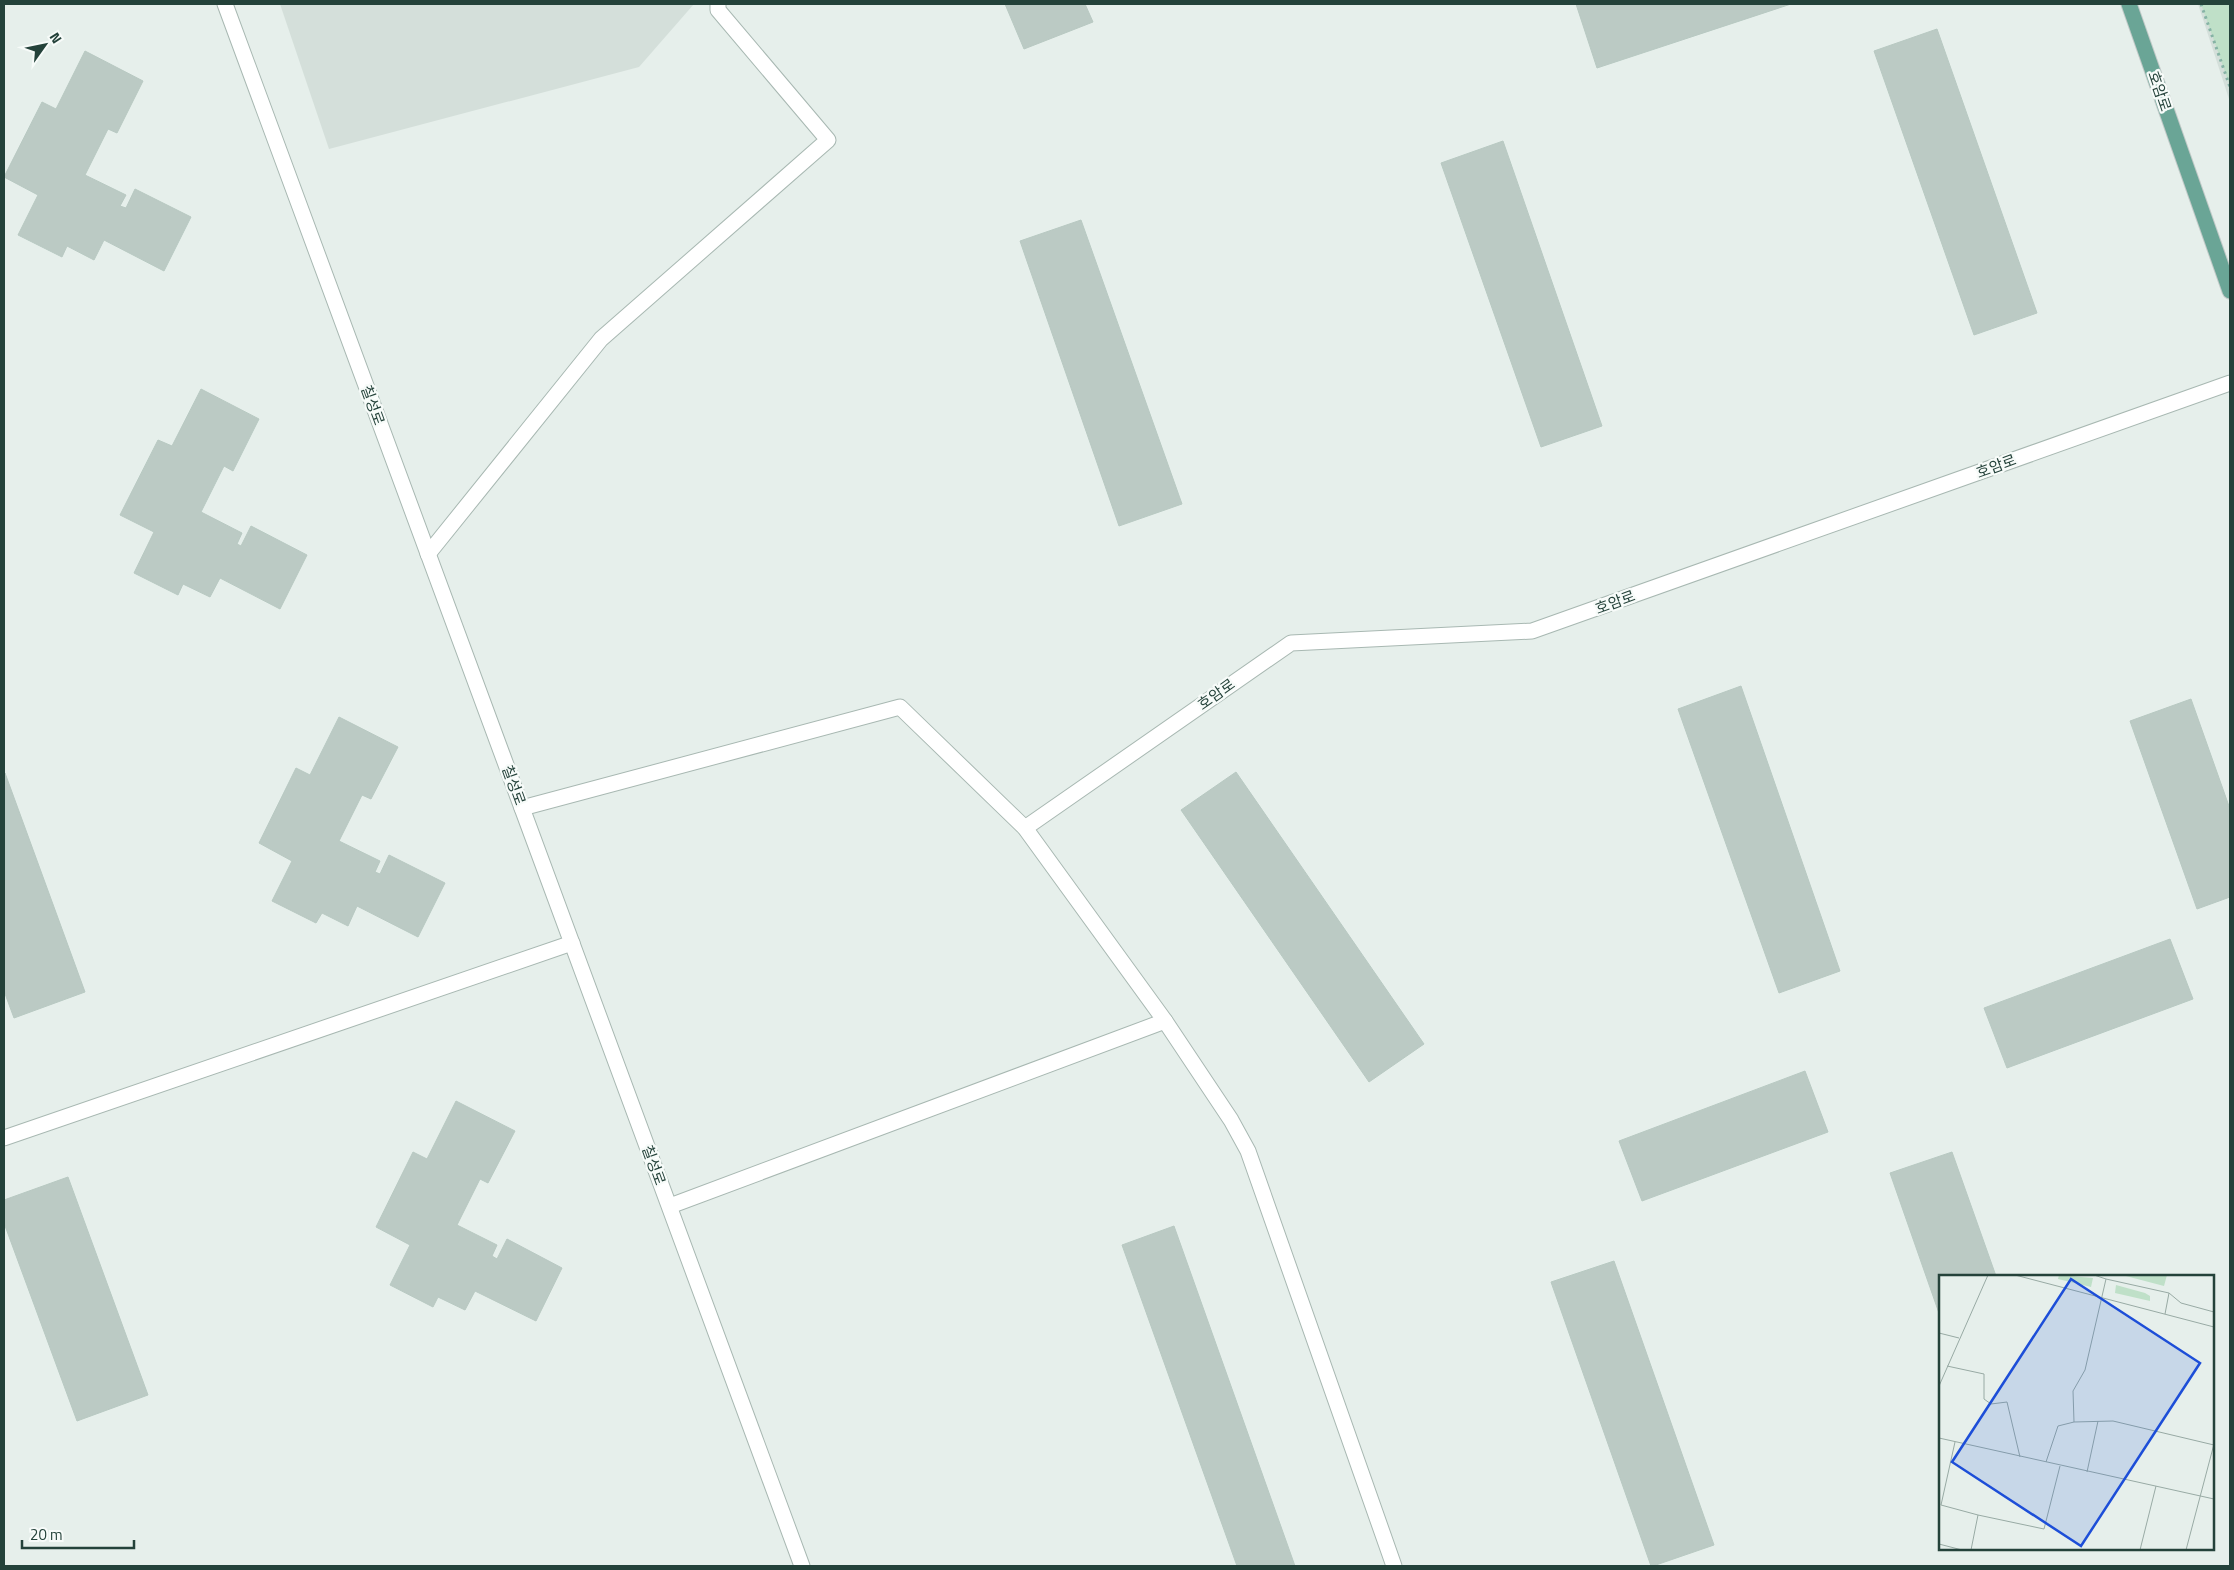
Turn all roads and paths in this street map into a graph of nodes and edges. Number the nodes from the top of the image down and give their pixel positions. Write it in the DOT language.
graph roads {
  1 [pos="225,4"];
  2 [pos="718,4"];
  3 [pos="2129,4"];
  4 [pos="2201,4"];
  5 [pos="2230,87"];
  6 [pos="2230,291"];
  7 [pos="2230,383"];
  8 [pos="428,554"];
  9 [pos="522,808"];
  10 [pos="1025,828"];
  11 [pos="572,943"];
  12 [pos="1164,1021"];
  13 [pos="4,1138"];
  14 [pos="670,1206"];
  15 [pos="802,1566"];
  16 [pos="1394,1566"];
  1 -- 8 [label="street, 칠성로"];
  2 -- 8 [label="street"];
  3 -- 6 [label="main road, 호암로"];
  4 -- 5 [label="path"];
  7 -- 10 [label="street, 호암로"];
  8 -- 9 [label="street, 칠성로"];
  9 -- 10 [label="street"];
  9 -- 11 [label="street, 칠성로"];
  10 -- 12 [label="street"];
  11 -- 13 [label="street"];
  11 -- 14 [label="street, 칠성로"];
  12 -- 14 [label="street"];
  12 -- 16 [label="street"];
  14 -- 15 [label="street, 칠성로"];
}
